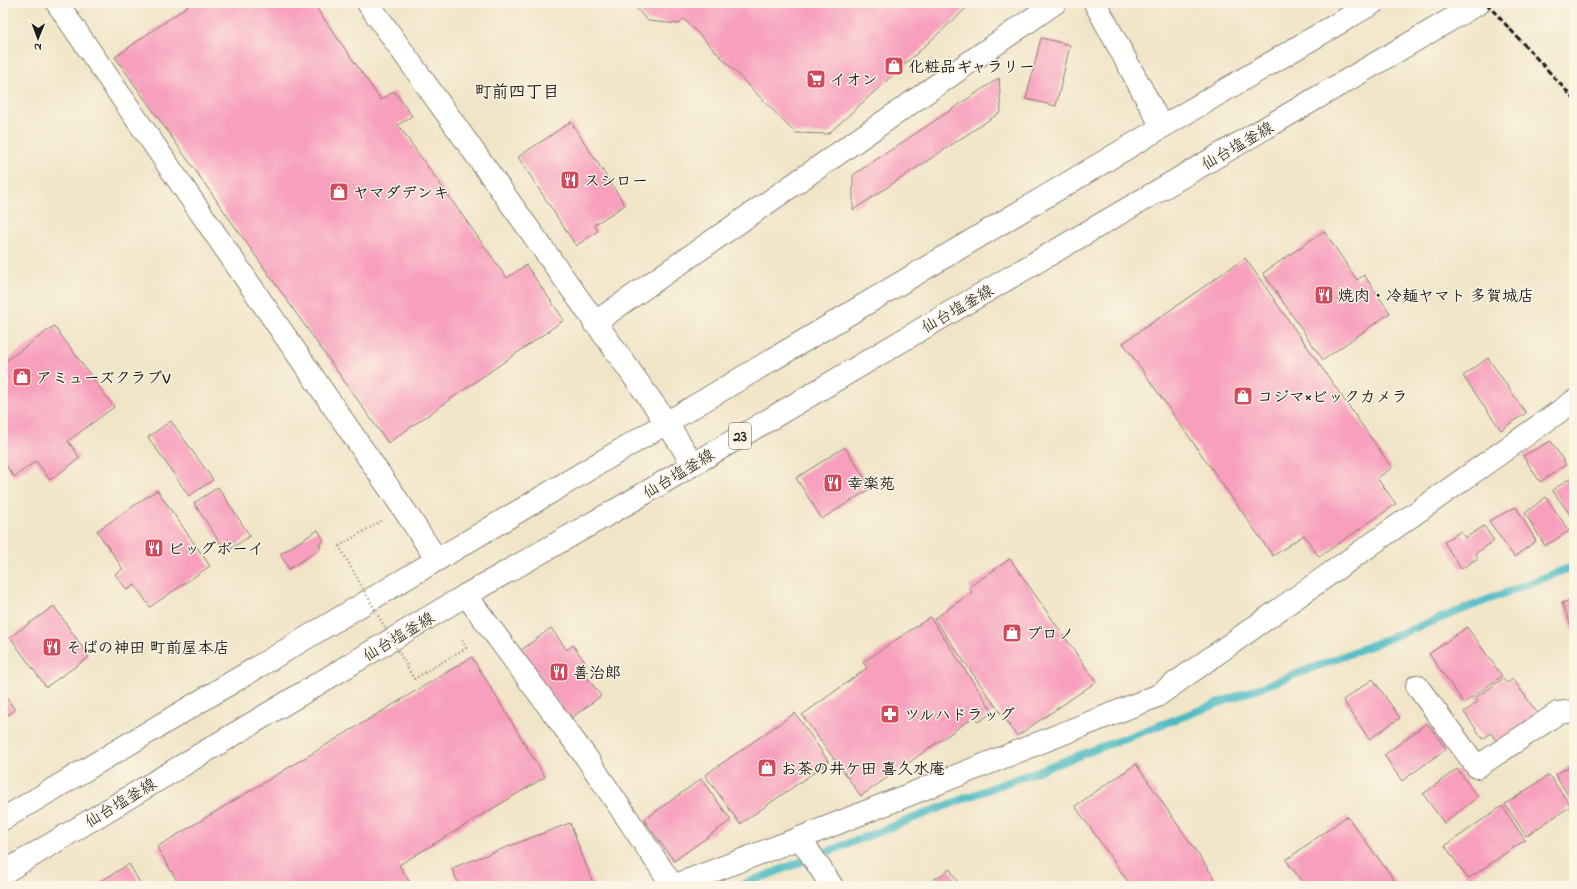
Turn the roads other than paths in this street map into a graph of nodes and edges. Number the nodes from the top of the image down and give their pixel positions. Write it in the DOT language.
graph roads {
  1 [pos="57,3"];
  2 [pos="368,3"];
  3 [pos="1056,3"];
  4 [pos="1095,3"];
  5 [pos="1373,3"];
  6 [pos="1480,3"];
  7 [pos="1162,128"];
  8 [pos="594,323"];
  9 [pos="1574,401"];
  10 [pos="667,423"];
  11 [pos="693,464"];
  12 [pos="437,560"];
  13 [pos="466,595"];
  14 [pos="1417,686"];
  15 [pos="1574,711"];
  16 [pos="3,819"];
  17 [pos="804,843"];
  18 [pos="3,872"];
  19 [pos="827,878"];
  20 [pos="673,886"];
  1 -- 12 [label="street"];
  2 -- 8 [label="street"];
  3 -- 8 [label="street"];
  4 -- 7 [label="street"];
  5 -- 7 [label="street"];
  6 -- 11 [label="street, 仙台塩釜線 / 23"];
  7 -- 10 [label="street"];
  8 -- 10 [label="street"];
  9 -- 17 [label="street"];
  10 -- 11 [label="street"];
  10 -- 12 [label="street"];
  11 -- 13 [label="street, 仙台塩釜線 / 23"];
  12 -- 16 [label="street"];
  13 -- 18 [label="street, 仙台塩釜線 / 23"];
  13 -- 20 [label="street"];
  14 -- 15 [label="street"];
  17 -- 19 [label="street"];
  17 -- 20 [label="street"];
}
